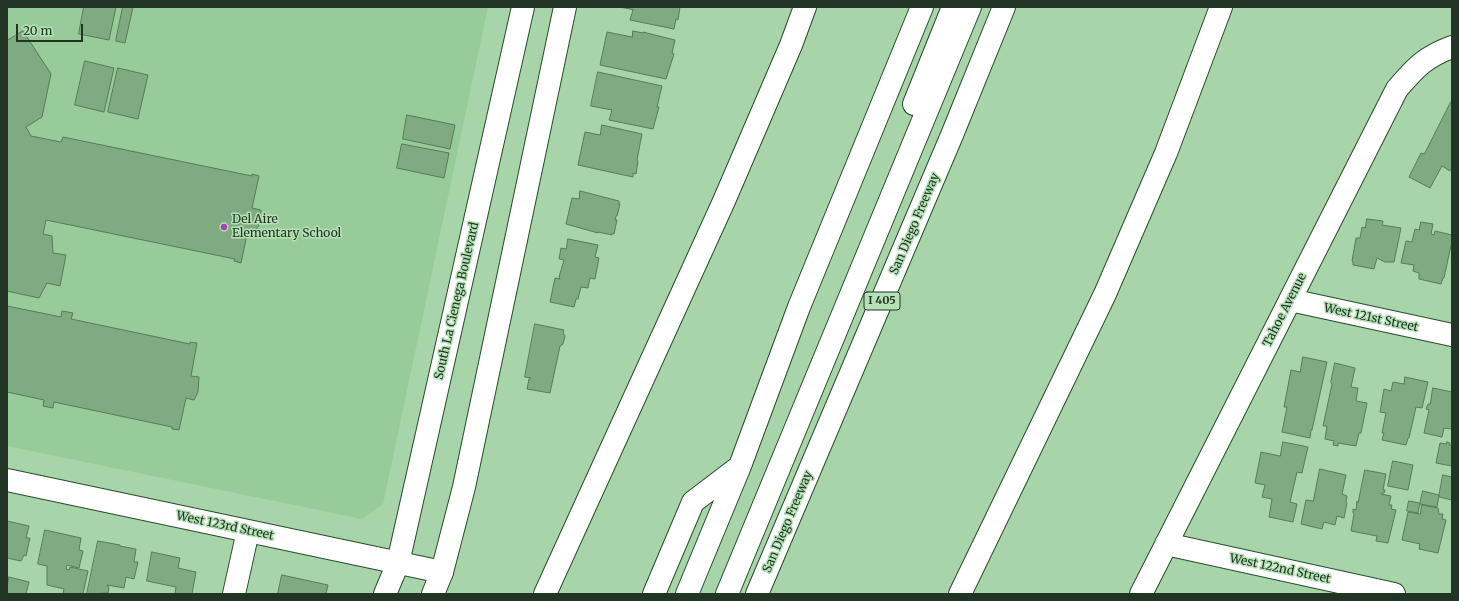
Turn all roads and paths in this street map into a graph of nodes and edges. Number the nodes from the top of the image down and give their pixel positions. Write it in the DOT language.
graph roads {
  1 [pos="523,7"];
  2 [pos="565,7"];
  3 [pos="805,7"];
  4 [pos="922,7"];
  5 [pos="953,7"];
  6 [pos="970,7"];
  7 [pos="1004,7"];
  8 [pos="1221,7"];
  9 [pos="1452,47"];
  10 [pos="1290,300"];
  11 [pos="1452,335"];
  12 [pos="740,466"];
  13 [pos="7,480"];
  14 [pos="248,531"];
  15 [pos="1166,544"];
  16 [pos="398,563"];
  17 [pos="442,572"];
  18 [pos="234,594"];
  19 [pos="385,594"];
  20 [pos="433,594"];
  21 [pos="545,594"];
  22 [pos="654,594"];
  23 [pos="687,594"];
  24 [pos="714,594"];
  25 [pos="727,594"];
  26 [pos="757,594"];
  27 [pos="960,594"];
  28 [pos="1141,594"];
  29 [pos="1394,594"];
  1 -- 16 [label="main road, South La Cienega Boulevard"];
  2 -- 17 [label="main road"];
  3 -- 21 [label="main road"];
  4 -- 12 [label="main road"];
  5 -- 24 [label="main road"];
  6 -- 25 [label="main road"];
  7 -- 26 [label="main road, San Diego Freeway / I 405"];
  8 -- 27 [label="main road"];
  9 -- 10 [label="main road, Tahoe Avenue"];
  10 -- 11 [label="main road, West 121st Street"];
  10 -- 15 [label="main road, Tahoe Avenue"];
  12 -- 22 [label="main road"];
  12 -- 23 [label="main road"];
  13 -- 14 [label="main road, West 123rd Street"];
  14 -- 16 [label="main road, West 123rd Street"];
  14 -- 18 [label="main road"];
  15 -- 28 [label="main road, Tahoe Avenue"];
  15 -- 29 [label="main road, West 122nd Street"];
  16 -- 17 [label="main road, West 123rd Street"];
  16 -- 19 [label="main road, South La Cienega Boulevard"];
  17 -- 20 [label="main road"];
}
